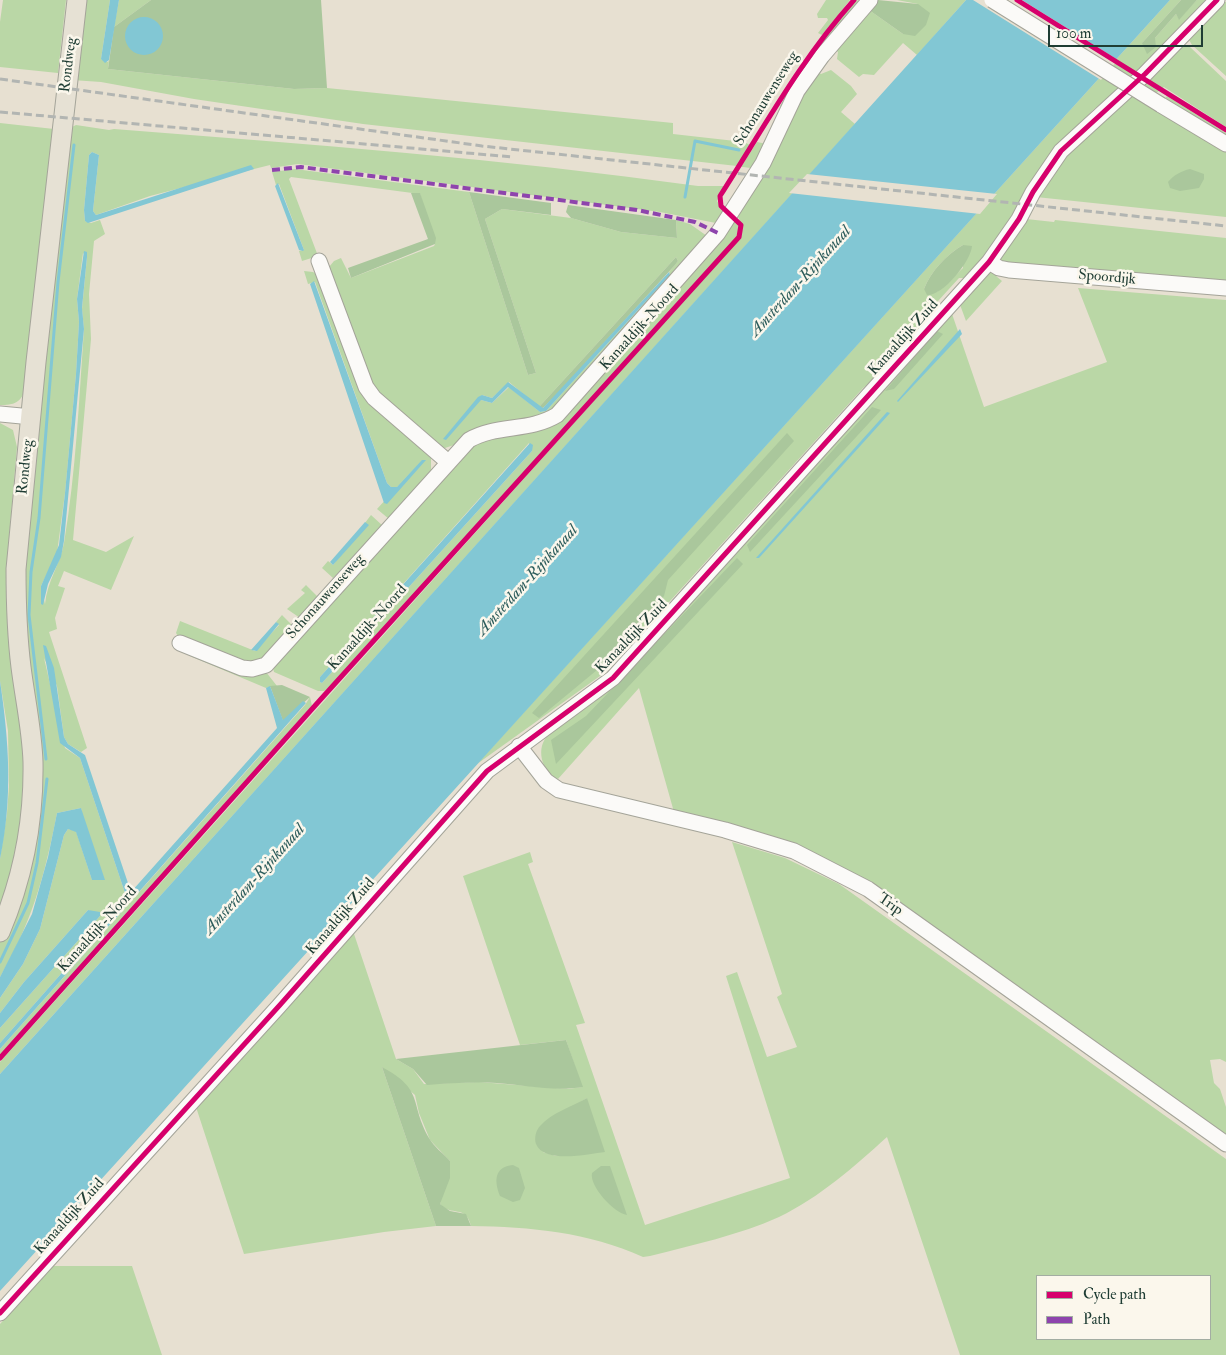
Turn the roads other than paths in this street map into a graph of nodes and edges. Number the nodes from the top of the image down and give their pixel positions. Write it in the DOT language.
graph roads {
  1 [pos="77,0"];
  2 [pos="870,0"];
  3 [pos="992,0"];
  4 [pos="1216,0"];
  5 [pos="1226,144"];
  6 [pos="319,261"];
  7 [pos="989,262"];
  8 [pos="1226,288"];
  9 [pos="0,414"];
  10 [pos="32,417"];
  11 [pos="448,462"];
  12 [pos="180,643"];
  13 [pos="519,746"];
  14 [pos="0,932"];
  15 [pos="1226,1144"];
  16 [pos="0,1313"];
  1 -- 10 [label="main road, Rondweg"];
  2 -- 11 [label="street, Schonauwenseweg"];
  3 -- 5 [label="street, bridge"];
  4 -- 7 [label="street, Kanaaldijk Zuid"];
  6 -- 11 [label="street"];
  7 -- 8 [label="street, Spoordijk"];
  7 -- 13 [label="street, Kanaaldijk Zuid"];
  9 -- 10 [label="street"];
  10 -- 14 [label="main road, Rondweg"];
  11 -- 12 [label="street, Schonauwenseweg"];
  13 -- 15 [label="street, Trip"];
  13 -- 16 [label="street, Kanaaldijk Zuid"];
}
